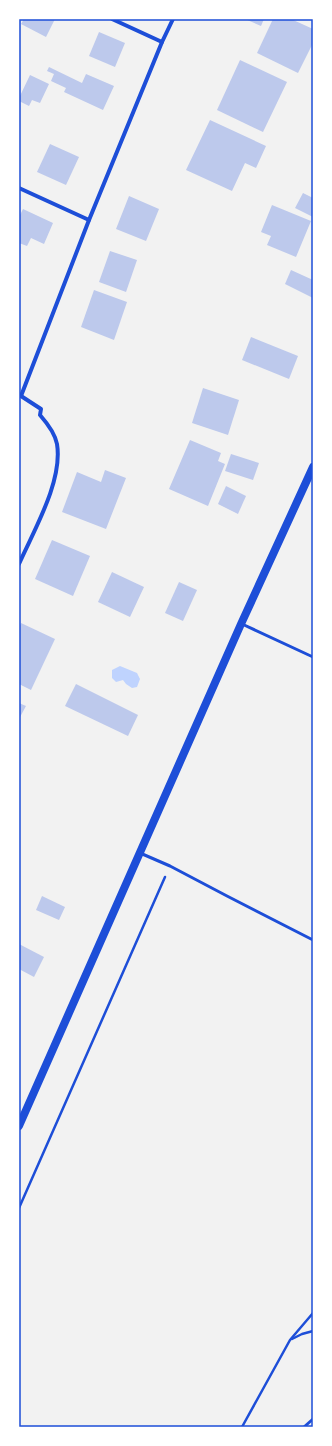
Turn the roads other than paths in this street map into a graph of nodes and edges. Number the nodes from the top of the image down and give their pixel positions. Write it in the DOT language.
graph roads {
  1 [pos="112,19"];
  2 [pos="173,19"];
  3 [pos="162,42"];
  4 [pos="19,188"];
  5 [pos="89,220"];
  6 [pos="20,396"];
  7 [pos="313,467"];
  8 [pos="19,564"];
  9 [pos="242,624"];
  10 [pos="313,657"];
  11 [pos="140,853"];
  12 [pos="313,940"];
  13 [pos="19,1126"];
  14 [pos="313,1419"];
  15 [pos="304,1427"];
  1 -- 3 [label="street"];
  2 -- 3 [label="street"];
  3 -- 5 [label="street"];
  4 -- 5 [label="street"];
  5 -- 6 [label="street"];
  6 -- 8 [label="street"];
  7 -- 9 [label="main road"];
  9 -- 10 [label="lane"];
  9 -- 11 [label="main road"];
  11 -- 12 [label="lane"];
  11 -- 13 [label="main road"];
  14 -- 15 [label="lane"];
}
